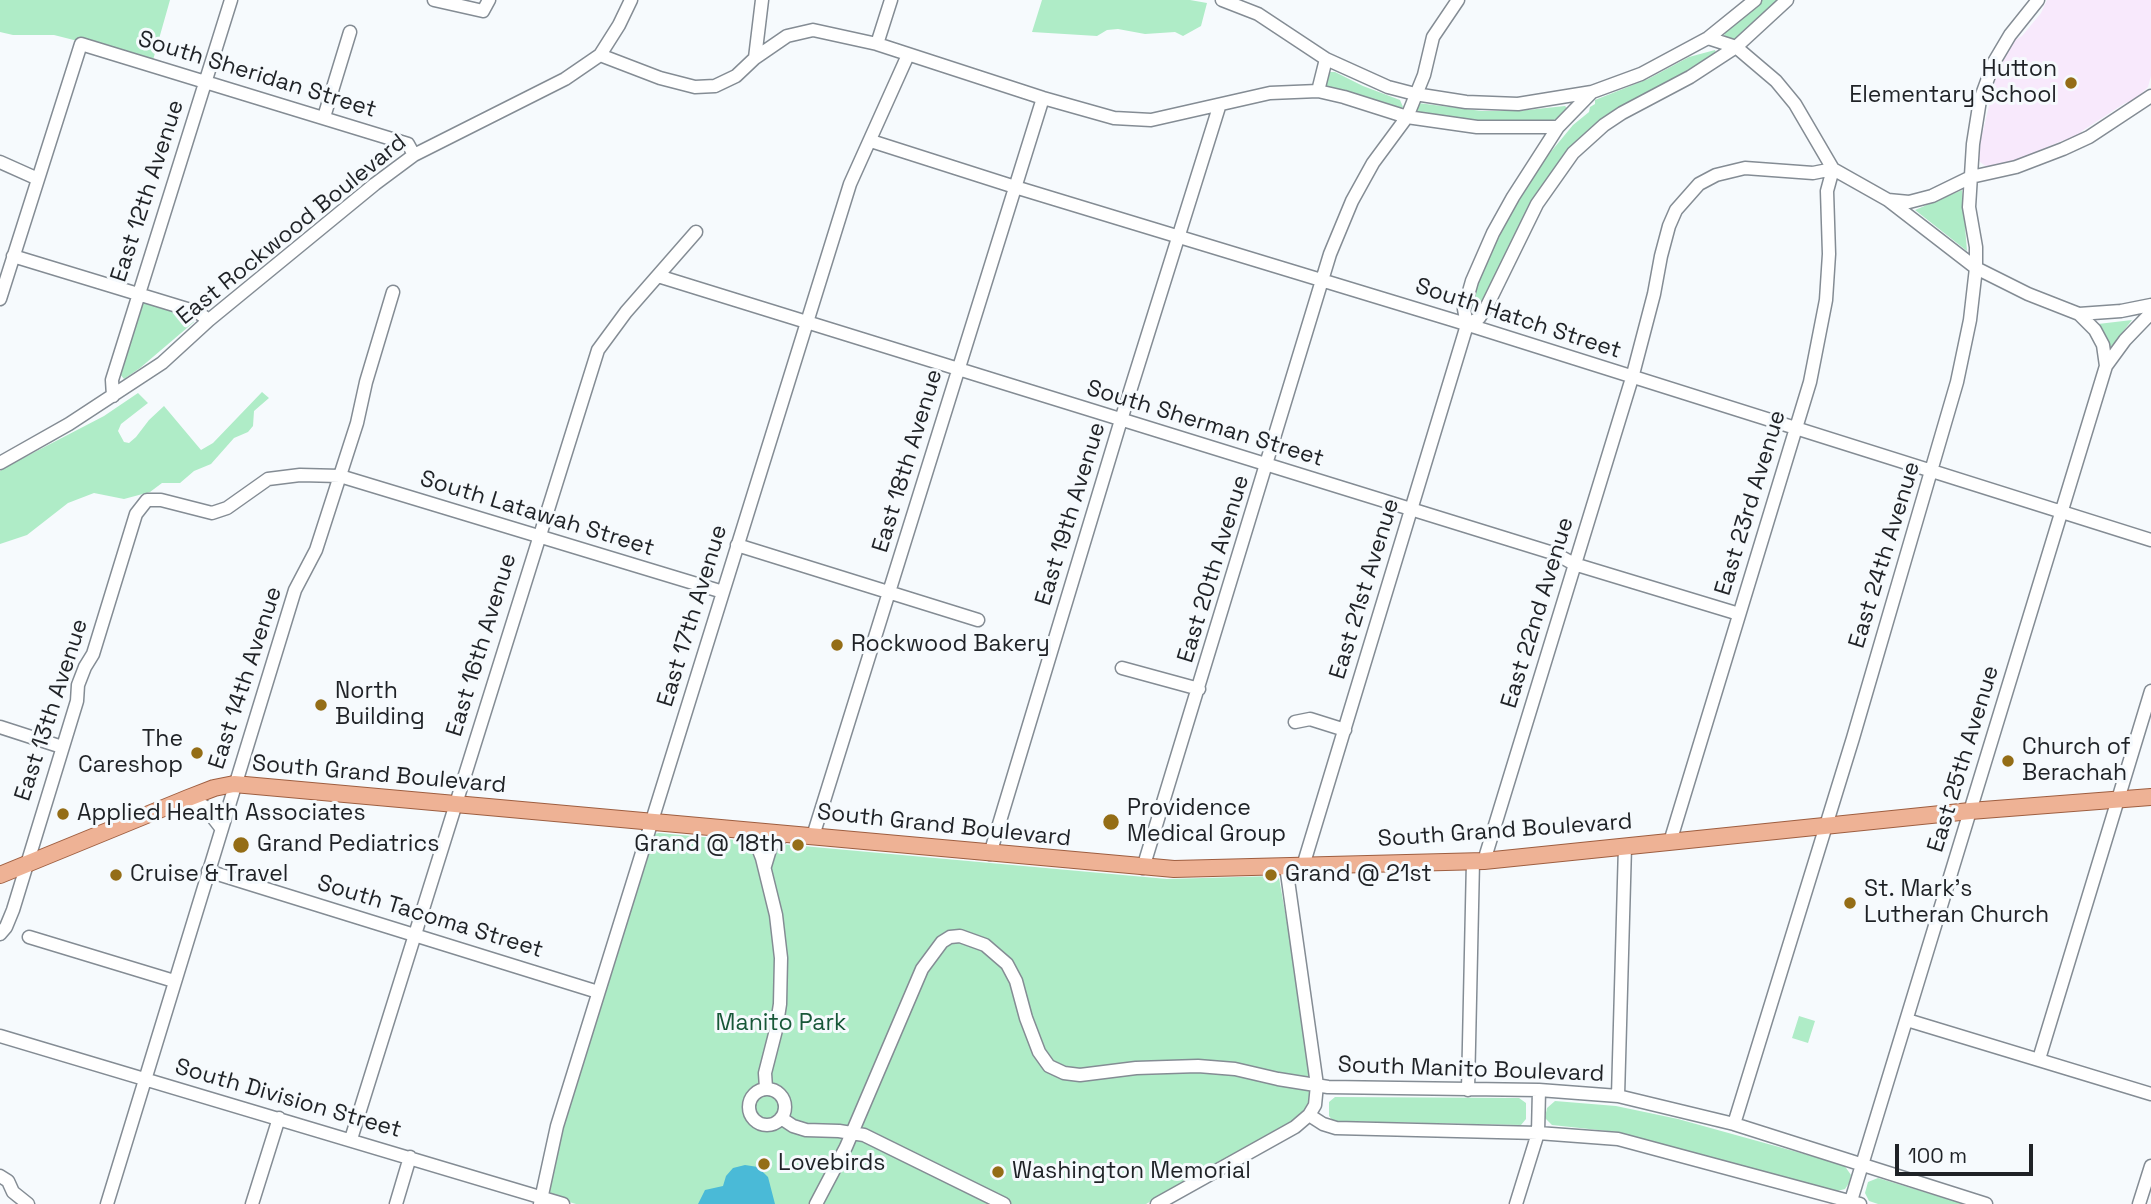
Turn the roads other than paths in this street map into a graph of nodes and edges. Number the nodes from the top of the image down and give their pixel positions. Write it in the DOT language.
graph roads {
  1 [pos="231,0"];
  2 [pos="434,0"];
  3 [pos="489,0"];
  4 [pos="631,0"];
  5 [pos="762,0"];
  6 [pos="891,0"];
  7 [pos="1222,0"];
  8 [pos="1458,0"];
  9 [pos="1755,0"];
  10 [pos="1787,0"];
  11 [pos="2038,0"];
  12 [pos="350,32"];
  13 [pos="1708,38"];
  14 [pos="877,44"];
  15 [pos="1736,47"];
  16 [pos="600,55"];
  17 [pos="908,55"];
  18 [pos="755,58"];
  19 [pos="1326,59"];
  20 [pos="205,82"];
  21 [pos="1318,91"];
  22 [pos="1592,93"];
  23 [pos="1415,94"];
  24 [pos="2151,96"];
  25 [pos="1043,99"];
  26 [pos="1219,107"];
  27 [pos="324,117"];
  28 [pos="1407,117"];
  29 [pos="1558,127"];
  30 [pos="871,141"];
  31 [pos="414,155"];
  32 [pos="0,162"];
  33 [pos="1832,169"];
  34 [pos="1970,177"];
  35 [pos="38,179"];
  36 [pos="1015,187"];
  37 [pos="1888,200"];
  38 [pos="696,232"];
  39 [pos="1180,237"];
  40 [pos="13,256"];
  41 [pos="1976,268"];
  42 [pos="657,276"];
  43 [pos="1323,281"];
  44 [pos="393,292"];
  45 [pos="138,293"];
  46 [pos="0,299"];
  47 [pos="2151,305"];
  48 [pos="2151,313"];
  49 [pos="2079,314"];
  50 [pos="209,320"];
  51 [pos="807,323"];
  52 [pos="1467,325"];
  53 [pos="2106,366"];
  54 [pos="959,370"];
  55 [pos="1632,378"];
  56 [pos="113,396"];
  57 [pos="1121,420"];
  58 [pos="1796,430"];
  59 [pos="0,463"];
  60 [pos="1267,466"];
  61 [pos="1932,472"];
  62 [pos="340,475"];
  63 [pos="148,500"];
  64 [pos="1411,510"];
  65 [pos="2062,513"];
  66 [pos="538,537"];
  67 [pos="2151,540"];
  68 [pos="737,545"];
  69 [pos="1574,564"];
  70 [pos="723,592"];
  71 [pos="889,592"];
  72 [pos="1739,614"];
  73 [pos="978,620"];
  74 [pos="1122,668"];
  75 [pos="1199,690"];
  76 [pos="2151,691"];
  77 [pos="1295,722"];
  78 [pos="0,727"];
  79 [pos="1345,730"];
  80 [pos="62,747"];
  81 [pos="234,784"];
  82 [pos="2151,797"];
  83 [pos="2118,800"];
  84 [pos="178,802"];
  85 [pos="454,805"];
  86 [pos="1970,811"];
  87 [pos="651,821"];
  88 [pos="1826,827"];
  89 [pos="221,828"];
  90 [pos="747,830"];
  91 [pos="786,834"];
  92 [pos="813,836"];
  93 [pos="1670,842"];
  94 [pos="1625,846"];
  95 [pos="990,853"];
  96 [pos="1478,861"];
  97 [pos="25,865"];
  98 [pos="1286,866"];
  99 [pos="1303,866"];
  100 [pos="1143,868"];
  101 [pos="765,869"];
  102 [pos="208,871"];
  103 [pos="0,875"];
  104 [pos="0,934"];
  105 [pos="414,934"];
  106 [pos="29,937"];
  107 [pos="174,981"];
  108 [pos="598,992"];
  109 [pos="1906,1020"];
  110 [pos="0,1036"];
  111 [pos="2039,1059"];
  112 [pos="145,1079"];
  113 [pos="1317,1085"];
  114 [pos="766,1088"];
  115 [pos="1468,1090"];
  116 [pos="1539,1090"];
  117 [pos="2151,1094"];
  118 [pos="1618,1096"];
  119 [pos="1309,1115"];
  120 [pos="279,1118"];
  121 [pos="781,1118"];
  122 [pos="1734,1124"];
  123 [pos="852,1133"];
  124 [pos="1538,1133"];
  125 [pos="351,1139"];
  126 [pos="410,1157"];
  127 [pos="1863,1166"];
  128 [pos="2151,1166"];
  129 [pos="0,1176"];
  130 [pos="541,1201"];
  131 [pos="1854,1203"];
  132 [pos="28,1204"];
  133 [pos="107,1204"];
  134 [pos="253,1204"];
  135 [pos="396,1204"];
  136 [pos="563,1204"];
  137 [pos="816,1204"];
  138 [pos="1004,1204"];
  139 [pos="1157,1204"];
  140 [pos="1516,1204"];
  141 [pos="1986,1204"];
  142 [pos="2139,1204"];
  1 -- 20 [label="street, East 12th Avenue"];
  2 -- 3 [label="street"];
  4 -- 16 [label="street, East Rockwood Boulevard"];
  5 -- 18 [label="street"];
  6 -- 14 [label="street"];
  7 -- 19 [label="street"];
  8 -- 23 [label="street, East 20th Avenue"];
  9 -- 13 [label="street"];
  10 -- 15 [label="street"];
  11 -- 34 [label="street, East 24th Avenue"];
  12 -- 27 [label="street"];
  13 -- 15 [label="street"];
  13 -- 22 [label="street"];
  14 -- 17 [label="street"];
  14 -- 18 [label="street"];
  15 -- 33 [label="street"];
  15 -- 52 [label="street"];
  16 -- 18 [label="street"];
  16 -- 31 [label="street, East Rockwood Boulevard"];
  17 -- 25 [label="street"];
  17 -- 30 [label="street, East 17th Avenue"];
  19 -- 21 [label="street"];
  19 -- 23 [label="street"];
  20 -- 27 [label="street, South Sheridan Street"];
  20 -- 35 [label="street, South Sheridan Street"];
  20 -- 45 [label="street, East 12th Avenue"];
  21 -- 26 [label="street"];
  21 -- 28 [label="street"];
  22 -- 23 [label="street"];
  22 -- 29 [label="street"];
  23 -- 28 [label="street, East 20th Avenue"];
  24 -- 34 [label="street"];
  25 -- 26 [label="street"];
  25 -- 36 [label="street, East 18th Avenue"];
  26 -- 39 [label="street, East 19th Avenue"];
  27 -- 31 [label="street, South Sheridan Street"];
  28 -- 29 [label="street"];
  28 -- 43 [label="street, East 20th Avenue"];
  29 -- 52 [label="street"];
  30 -- 36 [label="street, South Hatch Street"];
  30 -- 51 [label="street, East 17th Avenue"];
  31 -- 50 [label="street, East Rockwood Boulevard"];
  32 -- 35 [label="street"];
  33 -- 37 [label="street"];
  33 -- 55 [label="street, East 22nd Avenue"];
  33 -- 58 [label="street, East 23rd Avenue"];
  34 -- 37 [label="street"];
  34 -- 41 [label="street, East 24th Avenue"];
  35 -- 40 [label="street"];
  36 -- 39 [label="street, South Hatch Street"];
  36 -- 54 [label="street, East 18th Avenue"];
  37 -- 41 [label="street"];
  38 -- 42 [label="street, East 16th Avenue"];
  39 -- 43 [label="street, South Hatch Street"];
  39 -- 57 [label="street, East 19th Avenue"];
  40 -- 45 [label="street"];
  40 -- 46 [label="street"];
  41 -- 49 [label="street"];
  41 -- 61 [label="street, East 24th Avenue"];
  42 -- 51 [label="street, South Sherman Street"];
  42 -- 66 [label="street, East 16th Avenue"];
  43 -- 52 [label="street, South Hatch Street"];
  43 -- 60 [label="street, East 20th Avenue"];
  44 -- 62 [label="street, East 14th Avenue"];
  45 -- 50 [label="street"];
  45 -- 56 [label="street, East 12th Avenue"];
  47 -- 49 [label="street"];
  48 -- 53 [label="street, East 25th Avenue"];
  49 -- 53 [label="street"];
  50 -- 56 [label="street, East Rockwood Boulevard"];
  51 -- 54 [label="street, South Sherman Street"];
  51 -- 68 [label="street, East 17th Avenue"];
  52 -- 55 [label="street, South Hatch Street"];
  52 -- 64 [label="street, East 21st Avenue"];
  53 -- 65 [label="street, East 25th Avenue"];
  54 -- 57 [label="street, South Sherman Street"];
  54 -- 71 [label="street, East 18th Avenue"];
  55 -- 58 [label="street, South Hatch Street"];
  55 -- 69 [label="street, East 22nd Avenue"];
  56 -- 59 [label="street, East Rockwood Boulevard"];
  57 -- 60 [label="street, South Sherman Street"];
  57 -- 95 [label="street, East 19th Avenue"];
  58 -- 61 [label="street, South Hatch Street"];
  58 -- 72 [label="street, East 23rd Avenue"];
  60 -- 64 [label="street, South Sherman Street"];
  60 -- 75 [label="street, East 20th Avenue"];
  61 -- 65 [label="street, South Hatch Street"];
  61 -- 88 [label="street, East 24th Avenue"];
  62 -- 63 [label="street, South Latawah Street"];
  62 -- 66 [label="street, South Latawah Street"];
  62 -- 81 [label="street, East 14th Avenue"];
  63 -- 80 [label="street, East 13th Avenue"];
  64 -- 69 [label="street, South Sherman Street"];
  64 -- 79 [label="street, East 21st Avenue"];
  65 -- 67 [label="street, South Hatch Street"];
  65 -- 86 [label="street, East 25th Avenue"];
  66 -- 70 [label="street, South Latawah Street"];
  66 -- 85 [label="street, East 16th Avenue"];
  68 -- 70 [label="street, East 17th Avenue"];
  68 -- 71 [label="street"];
  69 -- 72 [label="street, South Sherman Street"];
  69 -- 96 [label="street, East 22nd Avenue"];
  70 -- 87 [label="street, East 17th Avenue"];
  71 -- 73 [label="street"];
  71 -- 92 [label="street, East 18th Avenue"];
  72 -- 93 [label="street, East 23rd Avenue"];
  74 -- 75 [label="street"];
  75 -- 100 [label="street, East 20th Avenue"];
  76 -- 83 [label="street"];
  77 -- 79 [label="street"];
  78 -- 80 [label="street"];
  79 -- 99 [label="street, East 21st Avenue"];
  80 -- 97 [label="street, East 13th Avenue"];
  81 -- 84 [label="main road, South Grand Boulevard"];
  81 -- 85 [label="main road, South Grand Boulevard"];
  81 -- 89 [label="street, East 14th Avenue"];
  82 -- 83 [label="main road, South Grand Boulevard"];
  83 -- 86 [label="main road, South Grand Boulevard"];
  83 -- 111 [label="street"];
  84 -- 89 [label="street"];
  84 -- 97 [label="main road, South Grand Boulevard"];
  85 -- 87 [label="main road, South Grand Boulevard"];
  85 -- 105 [label="street, East 16th Avenue"];
  86 -- 88 [label="main road, South Grand Boulevard"];
  86 -- 109 [label="street, East 25th Avenue"];
  87 -- 90 [label="main road, South Grand Boulevard"];
  87 -- 108 [label="street, East 17th Avenue"];
  88 -- 93 [label="main road, South Grand Boulevard"];
  88 -- 122 [label="street, East 24th Avenue"];
  89 -- 102 [label="street, East 14th Avenue"];
  90 -- 91 [label="main road, South Grand Boulevard"];
  90 -- 101 [label="street"];
  91 -- 92 [label="main road, South Grand Boulevard"];
  91 -- 101 [label="street"];
  92 -- 95 [label="main road, South Grand Boulevard"];
  93 -- 94 [label="main road, South Grand Boulevard"];
  94 -- 96 [label="main road, South Grand Boulevard"];
  94 -- 118 [label="street"];
  95 -- 100 [label="main road, South Grand Boulevard"];
  96 -- 99 [label="main road, South Grand Boulevard"];
  96 -- 115 [label="street, East 22nd Avenue"];
  97 -- 103 [label="main road, South Grand Boulevard"];
  97 -- 104 [label="street, East 13th Avenue"];
  98 -- 99 [label="main road, South Grand Boulevard"];
  98 -- 100 [label="main road, South Grand Boulevard"];
  98 -- 113 [label="street"];
  101 -- 114 [label="street"];
  102 -- 105 [label="street, South Tacoma Street"];
  102 -- 107 [label="street, East 14th Avenue"];
  105 -- 108 [label="street, South Tacoma Street"];
  105 -- 125 [label="street, East 16th Avenue"];
  106 -- 107 [label="street"];
  107 -- 112 [label="street, East 14th Avenue"];
  108 -- 130 [label="street, East 17th Avenue"];
  109 -- 111 [label="street"];
  109 -- 127 [label="street, East 25th Avenue"];
  110 -- 112 [label="street, South Division Street"];
  111 -- 117 [label="street"];
  112 -- 120 [label="street, South Division Street"];
  112 -- 133 [label="street, East 14th Avenue"];
  113 -- 115 [label="street, South Manito Boulevard"];
  113 -- 119 [label="street"];
  113 -- 123 [label="street, South Manito Boulevard"];
  114 -- 121 [label="street"];
  114 -- 121 [label="street"];
  115 -- 116 [label="street, South Manito Boulevard"];
  116 -- 118 [label="street, South Manito Boulevard"];
  116 -- 124 [label="street"];
  118 -- 122 [label="street, South Manito Boulevard"];
  119 -- 124 [label="street"];
  119 -- 139 [label="street"];
  120 -- 125 [label="street, South Division Street"];
  120 -- 134 [label="street"];
  121 -- 123 [label="street"];
  122 -- 127 [label="street, South Manito Boulevard"];
  123 -- 137 [label="street"];
  123 -- 138 [label="street"];
  124 -- 131 [label="street"];
  124 -- 140 [label="street"];
  125 -- 126 [label="street, South Division Street"];
  126 -- 130 [label="street, South Division Street"];
  126 -- 135 [label="street"];
  127 -- 131 [label="street, East 25th Avenue"];
  127 -- 141 [label="street, South Manito Boulevard"];
  128 -- 142 [label="street"];
  129 -- 132 [label="street"];
  130 -- 136 [label="street, South Division Street"];
}
